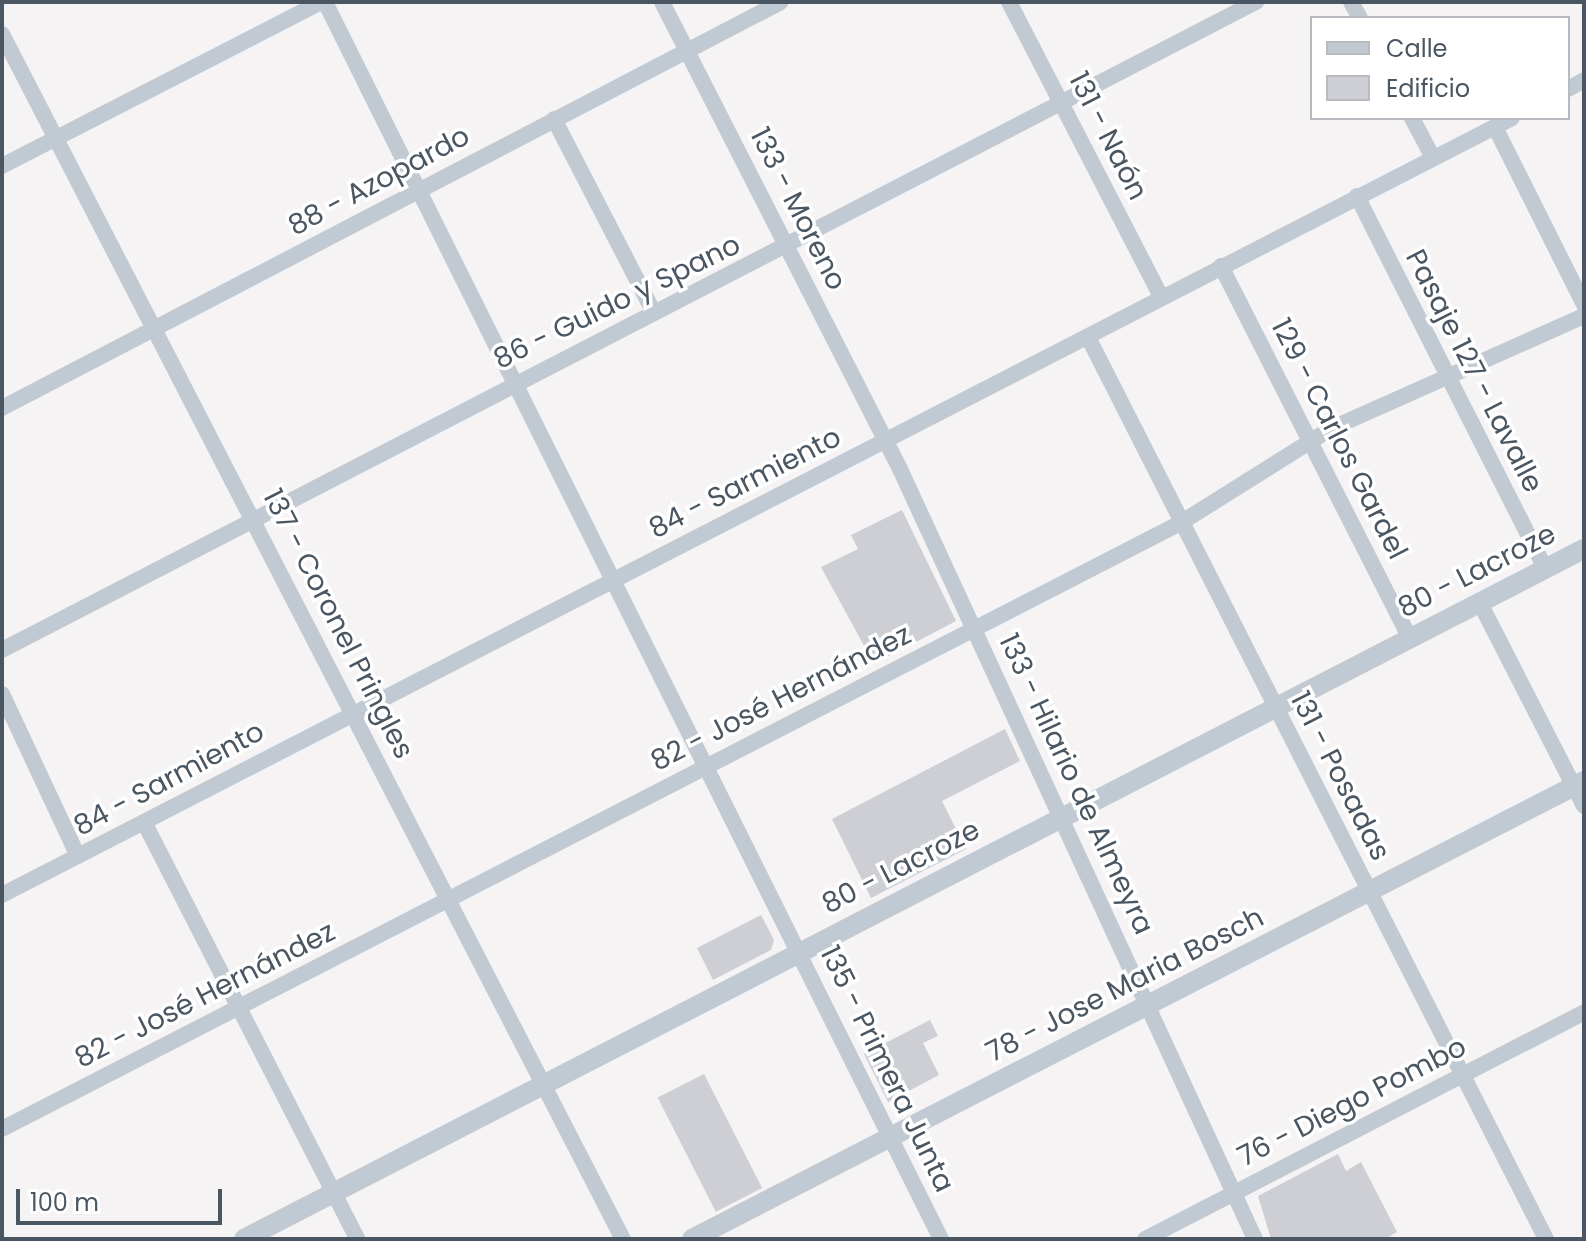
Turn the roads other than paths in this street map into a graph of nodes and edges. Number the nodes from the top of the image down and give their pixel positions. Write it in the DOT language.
graph roads {
  1 [pos="323,2"];
  2 [pos="662,2"];
  3 [pos="781,2"];
  4 [pos="1009,2"];
  5 [pos="1256,2"];
  6 [pos="2,34"];
  7 [pos="687,49"];
  8 [pos="1063,104"];
  9 [pos="554,119"];
  10 [pos="1413,120"];
  11 [pos="1508,120"];
  12 [pos="1495,127"];
  13 [pos="56,138"];
  14 [pos="1433,158"];
  15 [pos="2,166"];
  16 [pos="420,188"];
  17 [pos="1357,196"];
  18 [pos="788,246"];
  19 [pos="1221,266"];
  20 [pos="1160,294"];
  21 [pos="1584,305"];
  22 [pos="654,313"];
  23 [pos="1584,316"];
  24 [pos="156,328"];
  25 [pos="1088,337"];
  26 [pos="1446,372"];
  27 [pos="518,380"];
  28 [pos="2,408"];
  29 [pos="1313,438"];
  30 [pos="886,440"];
  31 [pos="253,515"];
  32 [pos="1182,522"];
  33 [pos="1584,549"];
  34 [pos="1545,568"];
  35 [pos="614,579"];
  36 [pos="1480,603"];
  37 [pos="975,628"];
  38 [pos="1409,637"];
  39 [pos="2,650"];
  40 [pos="2,694"];
  41 [pos="1276,708"];
  42 [pos="353,712"];
  43 [pos="706,765"];
  44 [pos="1579,784"];
  45 [pos="1584,806"];
  46 [pos="1064,816"];
  47 [pos="144,822"];
  48 [pos="78,856"];
  49 [pos="1370,891"];
  50 [pos="2,895"];
  51 [pos="449,900"];
  52 [pos="799,951"];
  53 [pos="1149,1004"];
  54 [pos="238,1006"];
  55 [pos="1584,1012"];
  56 [pos="1463,1074"];
  57 [pos="544,1083"];
  58 [pos="2,1129"];
  59 [pos="890,1137"];
  60 [pos="1234,1192"];
  61 [pos="333,1193"];
  62 [pos="244,1239"];
  63 [pos="357,1239"];
  64 [pos="623,1239"];
  65 [pos="692,1239"];
  66 [pos="941,1239"];
  67 [pos="1145,1239"];
  68 [pos="1255,1239"];
  69 [pos="1546,1239"];
  1 -- 13 [label="street"];
  1 -- 16 [label="street, 135 - Primera Junta"];
  2 -- 7 [label="street, 133 - Moreno"];
  3 -- 7 [label="street, 88 - Azopardo"];
  4 -- 8 [label="street, 131 - Naón"];
  5 -- 8 [label="street, 86 - Guido y Spano"];
  6 -- 13 [label="street, 137 - Coronel Pringles"];
  7 -- 9 [label="street, 88 - Azopardo"];
  7 -- 18 [label="street, 133 - Moreno"];
  8 -- 18 [label="street, 86 - Guido y Spano"];
  8 -- 20 [label="street, 131 - Naón"];
  9 -- 16 [label="street, 88 - Azopardo"];
  9 -- 22 [label="street"];
  10 -- 14 [label="street"];
  11 -- 12 [label="street, 84 - Sarmiento"];
  12 -- 14 [label="street, 84 - Sarmiento"];
  12 -- 21 [label="street"];
  13 -- 15 [label="street"];
  13 -- 24 [label="street, 137 - Coronel Pringles"];
  14 -- 17 [label="street, 84 - Sarmiento"];
  16 -- 24 [label="street, 88 - Azopardo"];
  16 -- 27 [label="street, 135 - Primera Junta"];
  17 -- 19 [label="street, 84 - Sarmiento"];
  17 -- 26 [label="street, Pasaje 127 - Lavalle"];
  18 -- 22 [label="street, 86 - Guido y Spano"];
  18 -- 30 [label="street, 133 - Moreno"];
  19 -- 20 [label="street, 84 - Sarmiento"];
  19 -- 29 [label="street, 129 - Carlos Gardel"];
  20 -- 25 [label="street, 84 - Sarmiento"];
  22 -- 27 [label="street, 86 - Guido y Spano"];
  23 -- 26 [label="street, 82 - José Hernández"];
  24 -- 28 [label="street, 88 - Azopardo"];
  24 -- 31 [label="street, 137 - Coronel Pringles"];
  25 -- 30 [label="street, 84 - Sarmiento"];
  25 -- 32 [label="street, 131 - Posadas"];
  26 -- 29 [label="street, 82 - José Hernández"];
  26 -- 34 [label="street, Pasaje 127 - Lavalle"];
  27 -- 31 [label="street, 86 - Guido y Spano"];
  27 -- 35 [label="street, 135 - Primera Junta"];
  29 -- 32 [label="street, 82 - José Hernández"];
  29 -- 38 [label="street, 129 - Carlos Gardel"];
  30 -- 35 [label="street, 84 - Sarmiento"];
  30 -- 37 [label="street, 133 - Hilario de Almeyra"];
  31 -- 39 [label="street, 86 - Guido y Spano"];
  31 -- 42 [label="street, 137 - Coronel Pringles"];
  32 -- 37 [label="street, 82 - José Hernández"];
  32 -- 41 [label="street, 131 - Posadas"];
  33 -- 34 [label="street, 80 - Lacroze"];
  34 -- 36 [label="street, 80 - Lacroze"];
  35 -- 42 [label="street, 84 - Sarmiento"];
  35 -- 43 [label="street, 135 - Primera Junta"];
  36 -- 38 [label="street, 80 - Lacroze"];
  36 -- 44 [label="street"];
  37 -- 43 [label="street, 82 - José Hernández"];
  37 -- 46 [label="street, 133 - Hilario de Almeyra"];
  38 -- 41 [label="street, 80 - Lacroze"];
  40 -- 48 [label="street"];
  41 -- 46 [label="street, 80 - Lacroze"];
  41 -- 49 [label="street, 131 - Posadas"];
  42 -- 47 [label="street, 84 - Sarmiento"];
  42 -- 51 [label="street, 137 - Coronel Pringles"];
  43 -- 51 [label="street, 82 - José Hernández"];
  43 -- 52 [label="street, 135 - Primera Junta"];
  44 -- 45 [label="street"];
  44 -- 49 [label="street, 78 - Jose Maria Bosch"];
  46 -- 52 [label="street, 80 - Lacroze"];
  46 -- 53 [label="street, 133 - Hilario de Almeyra"];
  47 -- 48 [label="street, 84 - Sarmiento"];
  47 -- 54 [label="street"];
  48 -- 50 [label="street, 84 - Sarmiento"];
  49 -- 53 [label="street, 78 - Jose Maria Bosch"];
  49 -- 56 [label="street, 131 - Posadas"];
  51 -- 54 [label="street, 82 - José Hernández"];
  51 -- 57 [label="street, 137 - Coronel Pringles"];
  52 -- 57 [label="street, 80 - Lacroze"];
  52 -- 59 [label="street, 135 - Primera Junta"];
  53 -- 59 [label="street, 78 - Jose Maria Bosch"];
  53 -- 60 [label="street, 133 - Hilario de Almeyra"];
  54 -- 58 [label="street, 82 - José Hernández"];
  54 -- 61 [label="street"];
  55 -- 56 [label="street, 76 - Diego Pombo"];
  56 -- 60 [label="street, 76 - Diego Pombo"];
  56 -- 69 [label="street, 131 - Posadas"];
  57 -- 61 [label="street, 80 - Lacroze"];
  57 -- 64 [label="street, 137 - Coronel Pringles"];
  59 -- 65 [label="street, 78 - Jose Maria Bosch"];
  59 -- 66 [label="street, 135 - Primera Junta"];
  60 -- 67 [label="street, 76 - Diego Pombo"];
  60 -- 68 [label="street, 133 - Hilario de Almeyra"];
  61 -- 62 [label="street, 80 - Lacroze"];
  61 -- 63 [label="street"];
}
